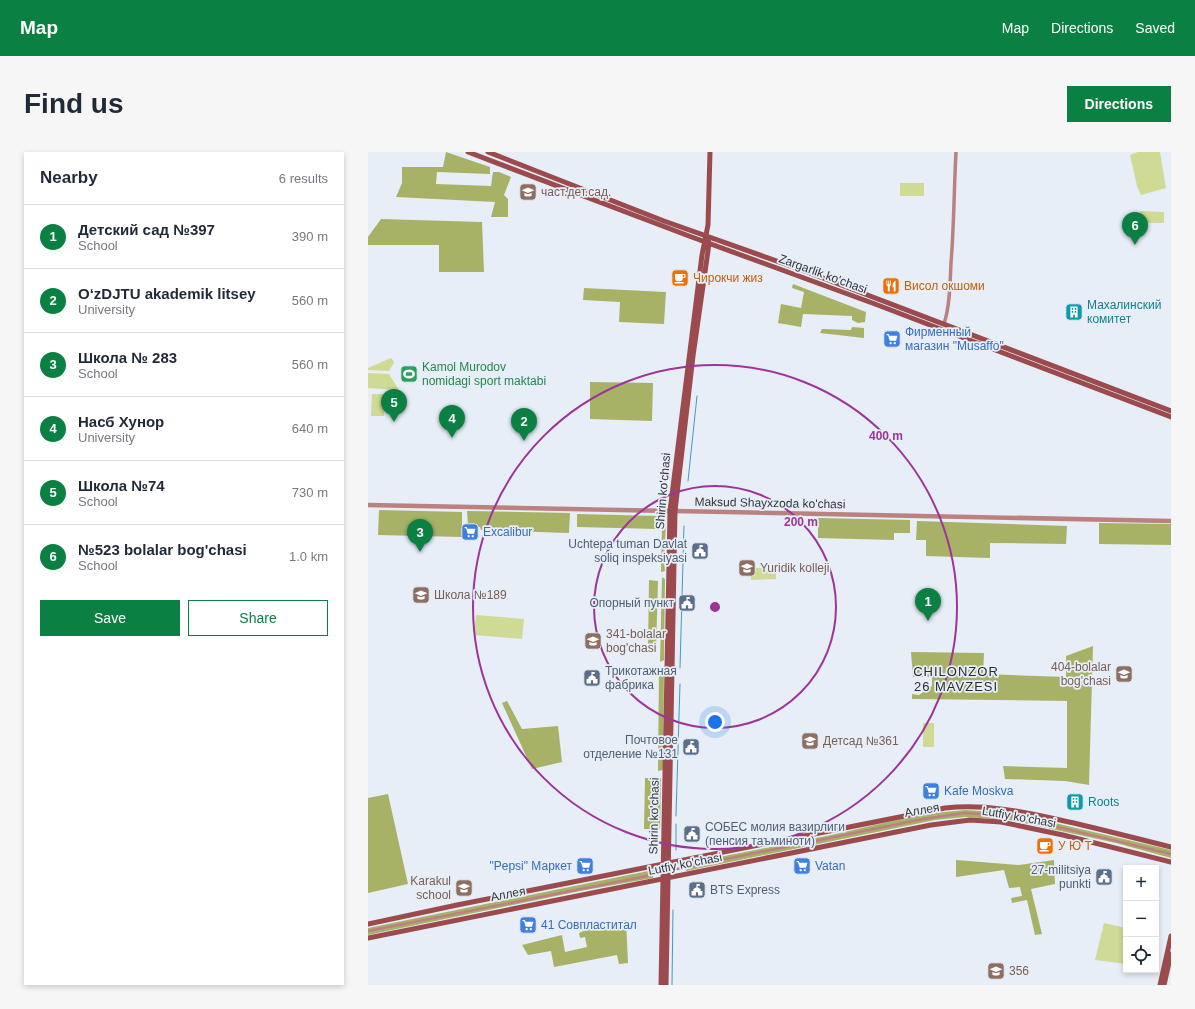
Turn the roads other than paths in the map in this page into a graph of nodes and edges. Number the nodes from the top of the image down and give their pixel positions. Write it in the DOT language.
graph roads {
  1 [pos="468,152"];
  2 [pos="488,152"];
  3 [pos="710,152"];
  4 [pos="956,152"];
  5 [pos="706,240"];
  6 [pos="944,324"];
  7 [pos="1171,411"];
  8 [pos="1171,417"];
  9 [pos="368,505"];
  10 [pos="672,511"];
  11 [pos="1171,521"];
  12 [pos="1171,847"];
  13 [pos="1171,854"];
  14 [pos="1171,862"];
  15 [pos="665,864"];
  16 [pos="677,869"];
  17 [pos="652,875"];
  18 [pos="665,879"];
  19 [pos="368,924"];
  20 [pos="368,931"];
  21 [pos="1171,936"];
  22 [pos="368,938"];
  23 [pos="1171,954"];
  24 [pos="1170,964"];
  25 [pos="662,985"];
  26 [pos="666,985"];
  27 [pos="1160,985"];
  28 [pos="1164,985"];
  1 -- 5 [label="main road, Zargarlik ko'chasi"];
  2 -- 5 [label="main road, Zargarlik ko'chasi"];
  3 -- 5 [label="main road, Shirin ko'chasi"];
  4 -- 6 [label="street"];
  5 -- 6 [label="main road, Zargarlik ko'chasi"];
  5 -- 8 [label="main road, Zargarlik ko'chasi"];
  5 -- 10 [label="main road, Shirin ko'chasi"];
  6 -- 7 [label="main road, Zargarlik ko'chasi"];
  9 -- 10 [label="street, Maksud Shayxzoda ko'chasi"];
  10 -- 11 [label="street, Maksud Shayxzoda ko'chasi"];
  10 -- 15 [label="main road, Shirin ko'chasi"];
  12 -- 15 [label="main road, Lutfiy ko'chasi"];
  13 -- 16 [label="street, Аллея"];
  14 -- 18 [label="main road, Lutfiy ko'chasi"];
  15 -- 18 [label="main road, Shirin ko'chasi"];
  15 -- 19 [label="main road, Lutfiy ko'chasi"];
  17 -- 20 [label="street, Аллея"];
  18 -- 22 [label="main road, Lutfiy ko'chasi"];
  18 -- 25 [label="main road, Shirin ko'chasi"];
  18 -- 26 [label="main road, Shirin ko'chasi"];
  21 -- 27 [label="main road"];
  23 -- 24 [label="main road"];
  24 -- 28 [label="main road"];
}
